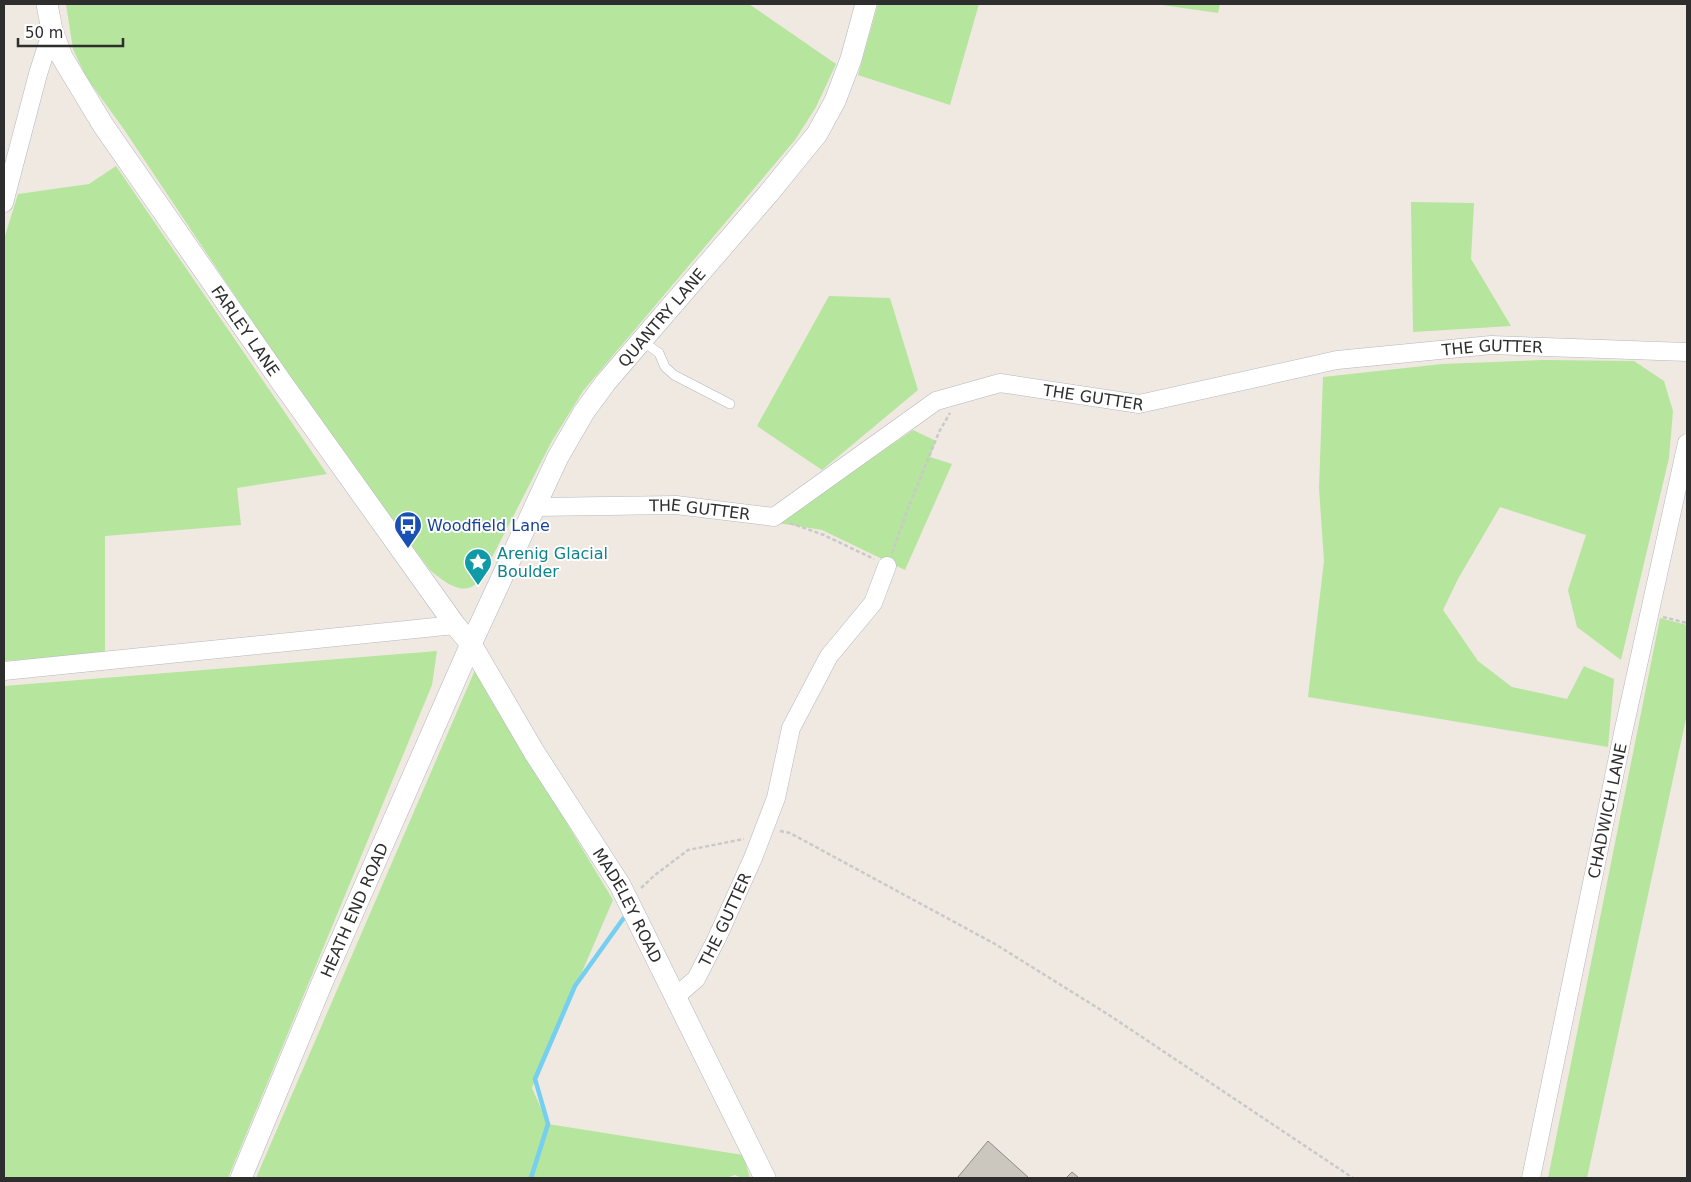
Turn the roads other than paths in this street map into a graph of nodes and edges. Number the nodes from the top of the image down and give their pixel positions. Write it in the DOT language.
graph roads {
  1 [pos="47,4"];
  2 [pos="866,4"];
  3 [pos="52,30"];
  4 [pos="4,203"];
  5 [pos="641,341"];
  6 [pos="1687,352"];
  7 [pos="730,404"];
  8 [pos="1687,443"];
  9 [pos="535,507"];
  10 [pos="887,566"];
  11 [pos="455,625"];
  12 [pos="471,644"];
  13 [pos="4,672"];
  14 [pos="675,997"];
  15 [pos="242,1178"];
  16 [pos="765,1178"];
  17 [pos="1531,1178"];
  1 -- 3 [label="street, FARLEY LANE"];
  2 -- 5 [label="street, QUANTRY LANE"];
  3 -- 4 [label="street"];
  3 -- 11 [label="street, FARLEY LANE"];
  5 -- 7 [label="lane"];
  5 -- 9 [label="street, QUANTRY LANE"];
  6 -- 9 [label="street, THE GUTTER"];
  8 -- 17 [label="street, CHADWICH LANE"];
  9 -- 12 [label="street, QUANTRY LANE"];
  10 -- 14 [label="street, THE GUTTER"];
  11 -- 12 [label="street, FARLEY LANE"];
  11 -- 13 [label="street"];
  12 -- 14 [label="street, MADELEY ROAD"];
  12 -- 15 [label="street, HEATH END ROAD"];
  14 -- 16 [label="street, MADELEY ROAD"];
}
